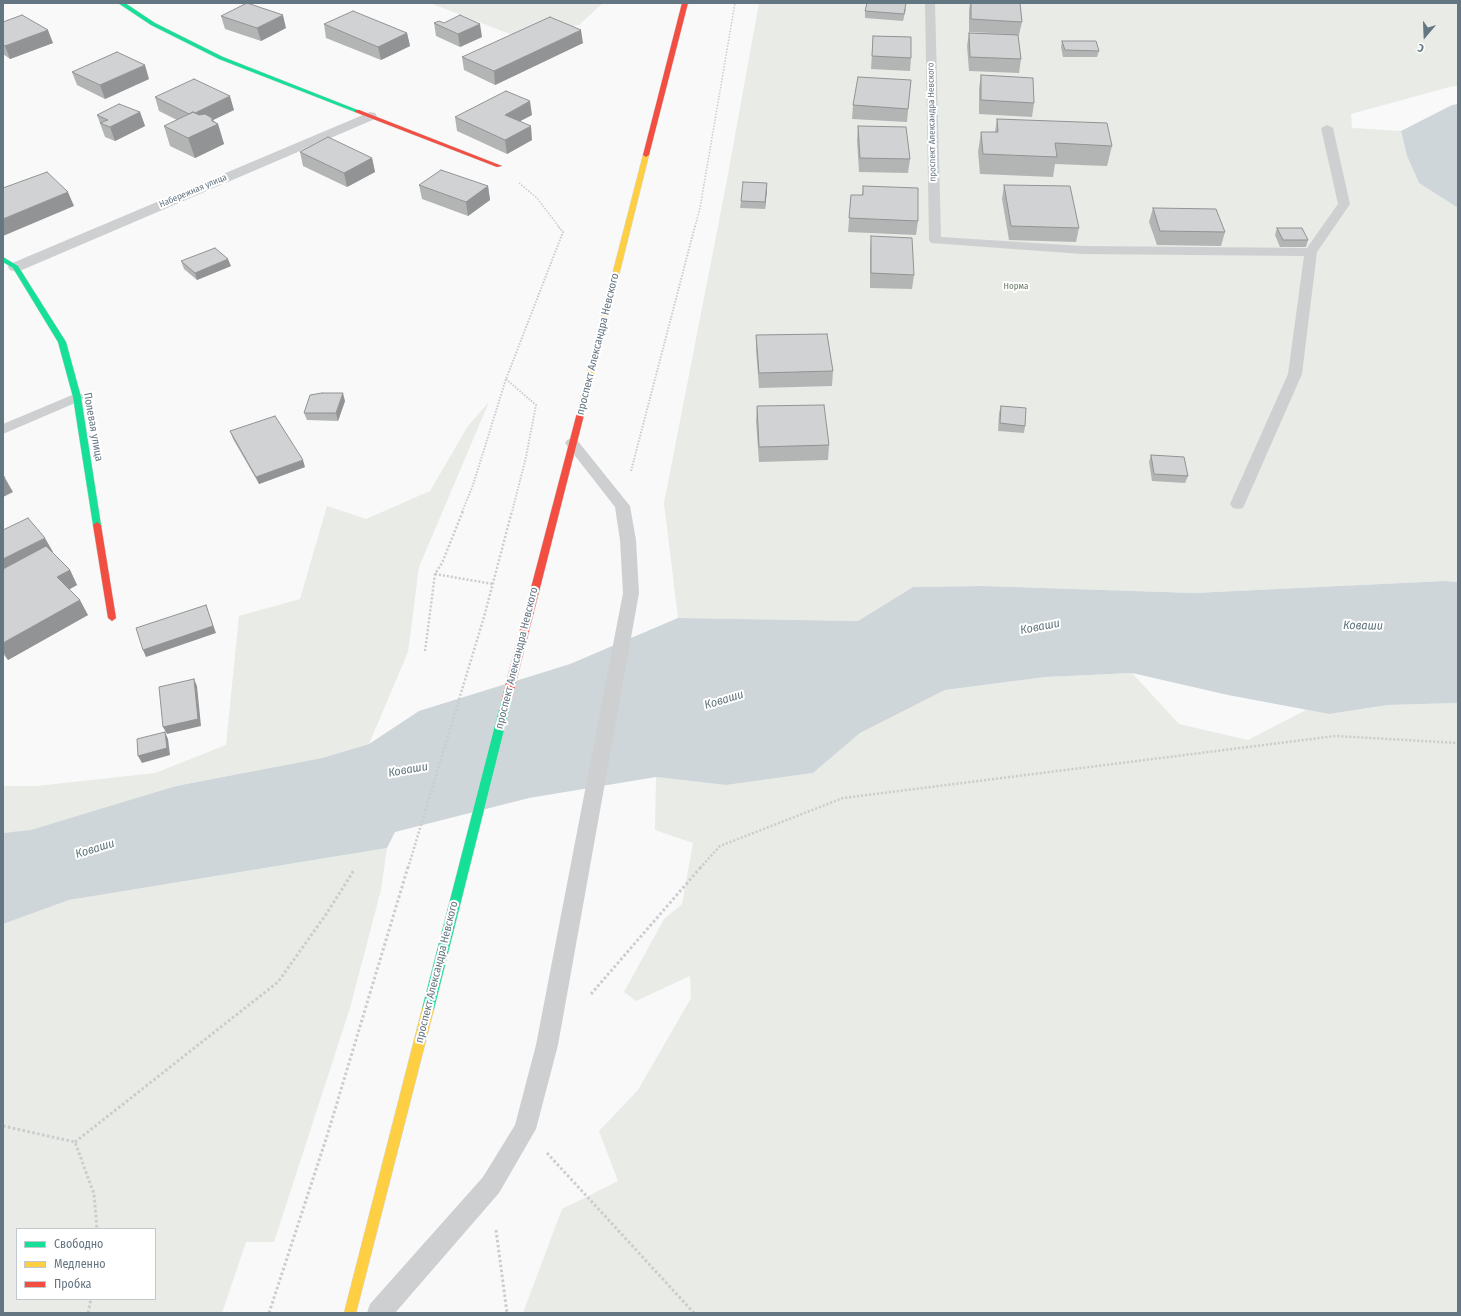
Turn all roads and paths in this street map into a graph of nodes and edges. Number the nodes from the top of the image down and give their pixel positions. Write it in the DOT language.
graph roads {
  1 [pos="122,3"];
  2 [pos="685,3"];
  3 [pos="735,3"];
  4 [pos="930,3"];
  5 [pos="370,116"];
  6 [pos="1327,128"];
  7 [pos="499,166"];
  8 [pos="1311,252"];
  9 [pos="3,259"];
  10 [pos="9,268"];
  11 [pos="506,379"];
  12 [pos="77,397"];
  13 [pos="3,429"];
  14 [pos="572,443"];
  15 [pos="1238,504"];
  16 [pos="622,506"];
  17 [pos="435,574"];
  18 [pos="493,584"];
  19 [pos="112,618"];
  20 [pos="425,651"];
  21 [pos="1458,742"];
  22 [pos="354,870"];
  23 [pos="604,980"];
  24 [pos="3,1126"];
  25 [pos="75,1142"];
  26 [pos="567,1175"];
  27 [pos="491,1185"];
  28 [pos="96,1228"];
  29 [pos="91,1300"];
  30 [pos="88,1313"];
  31 [pos="269,1313"];
  32 [pos="350,1313"];
  33 [pos="379,1313"];
  34 [pos="507,1313"];
  35 [pos="694,1313"];
  1 -- 5 [label="main road"];
  2 -- 14 [label="main road, проспект Александра Невского"];
  3 -- 16 [label="path"];
  4 -- 8 [label="lane, проспект Александра Невского"];
  5 -- 7 [label="main road"];
  5 -- 10 [label="street, Набережная улица"];
  6 -- 8 [label="lane"];
  7 -- 11 [label="path"];
  8 -- 15 [label="lane"];
  9 -- 10 [label="main road, Полевая улица"];
  10 -- 12 [label="main road, Полевая улица"];
  11 -- 17 [label="path"];
  11 -- 18 [label="path"];
  12 -- 13 [label="lane"];
  12 -- 19 [label="main road, Полевая улица"];
  14 -- 16 [label="lane"];
  14 -- 32 [label="main road, проспект Александра Невского"];
  16 -- 27 [label="lane"];
  17 -- 18 [label="path"];
  17 -- 20 [label="path"];
  18 -- 31 [label="path"];
  21 -- 23 [label="path"];
  22 -- 25 [label="path"];
  24 -- 25 [label="path"];
  25 -- 28 [label="path"];
  26 -- 35 [label="path"];
  27 -- 33 [label="lane"];
  27 -- 34 [label="path"];
  29 -- 30 [label="path"];
}
